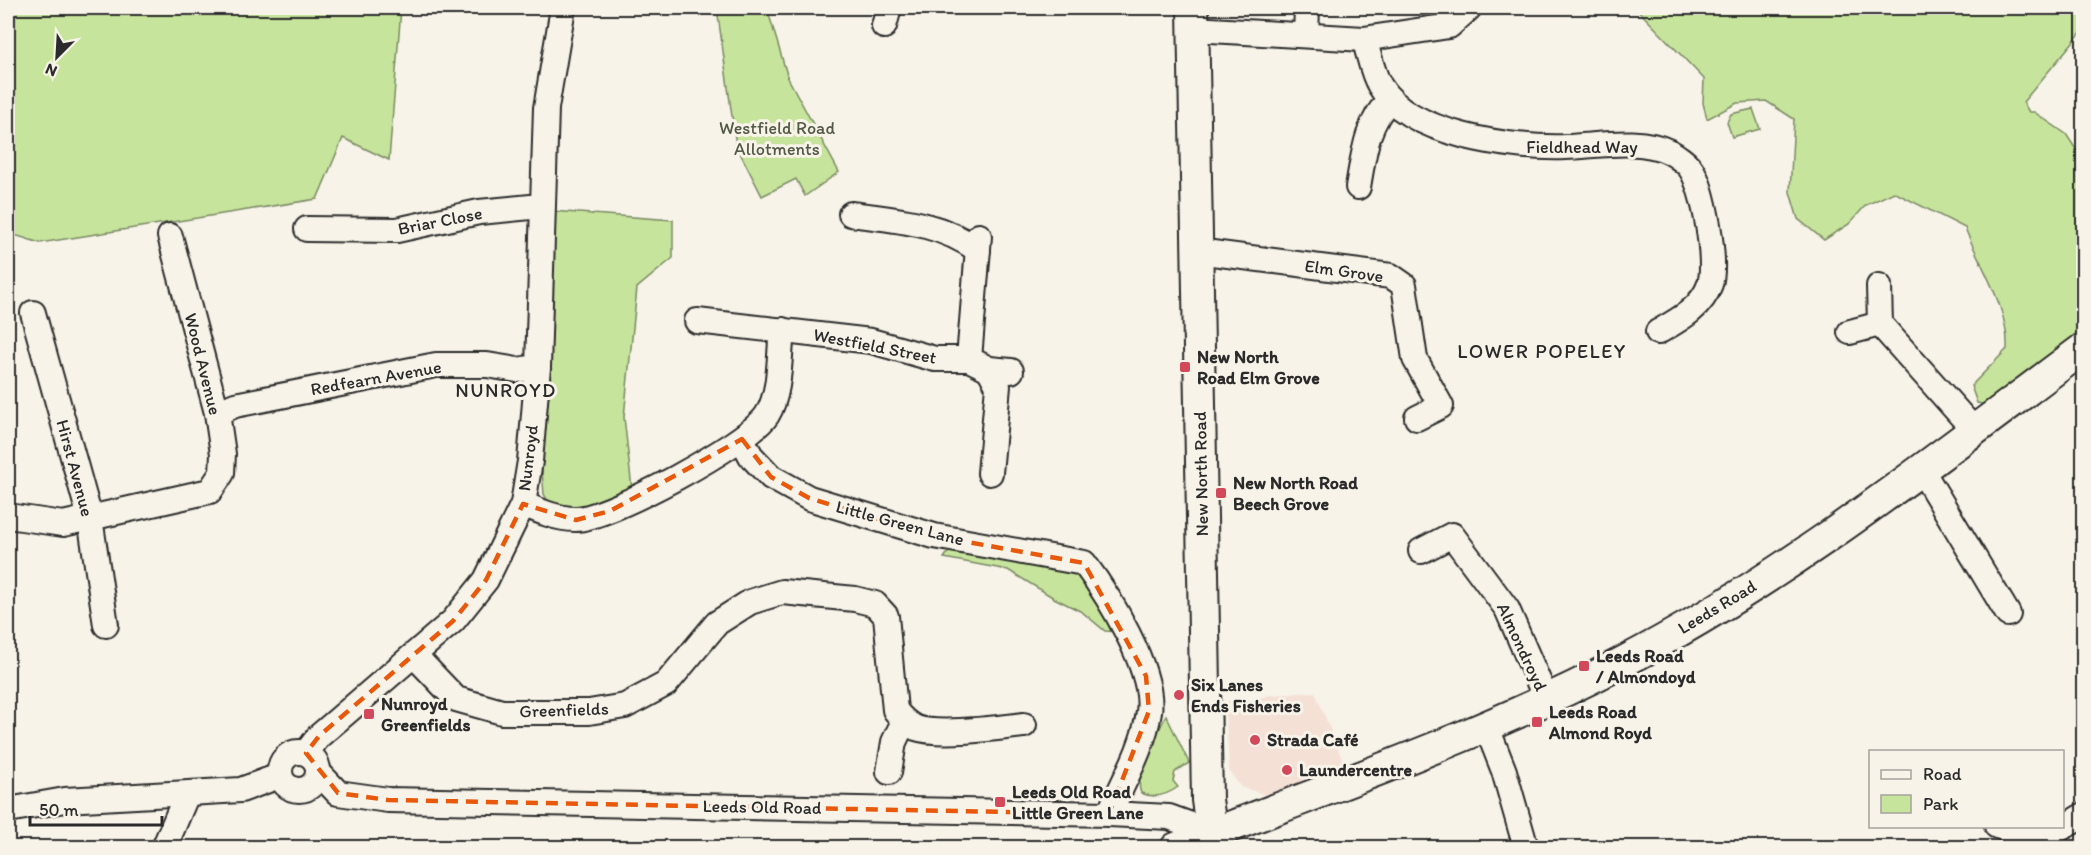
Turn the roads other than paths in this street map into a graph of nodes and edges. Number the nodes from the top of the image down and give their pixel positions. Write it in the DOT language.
graph roads {
  1 [pos="562,8"];
  2 [pos="1307,8"];
  3 [pos="1469,8"];
  4 [pos="1193,18"];
  5 [pos="1306,35"];
  6 [pos="1364,39"];
  7 [pos="1390,99"];
  8 [pos="1358,187"];
  9 [pos="541,206"];
  10 [pos="851,214"];
  11 [pos="307,229"];
  12 [pos="170,236"];
  13 [pos="1197,251"];
  14 [pos="1879,286"];
  15 [pos="33,313"];
  16 [pos="697,321"];
  17 [pos="1880,324"];
  18 [pos="782,330"];
  19 [pos="1658,332"];
  20 [pos="1850,332"];
  21 [pos="2084,348"];
  22 [pos="990,366"];
  23 [pos="537,367"];
  24 [pos="217,413"];
  25 [pos="1417,418"];
  26 [pos="1974,430"];
  27 [pos="742,438"];
  28 [pos="1921,469"];
  29 [pos="990,473"];
  30 [pos="523,504"];
  31 [pos="8,516"];
  32 [pos="90,518"];
  33 [pos="1421,551"];
  34 [pos="2008,614"];
  35 [pos="106,626"];
  36 [pos="414,656"];
  37 [pos="1547,701"];
  38 [pos="904,721"];
  39 [pos="1024,725"];
  40 [pos="1486,725"];
  41 [pos="312,762"];
  42 [pos="889,772"];
  43 [pos="279,776"];
  44 [pos="187,794"];
  45 [pos="8,810"];
  46 [pos="1109,814"];
  47 [pos="2084,814"];
  48 [pos="2064,826"];
  49 [pos="2003,828"];
  50 [pos="2061,828"];
  51 [pos="1213,840"];
  52 [pos="164,848"];
  53 [pos="1176,848"];
  54 [pos="1526,848"];
  1 -- 9 [label="street, Nunroyd"];
  2 -- 5 [label="street"];
  3 -- 6 [label="street"];
  4 -- 5 [label="street"];
  4 -- 13 [label="main road, New North Road"];
  5 -- 6 [label="street"];
  6 -- 7 [label="street, Fieldhead Way"];
  7 -- 8 [label="street"];
  7 -- 19 [label="street, Fieldhead Way"];
  9 -- 11 [label="street, Briar Close"];
  9 -- 23 [label="street, Nunroyd"];
  10 -- 22 [label="street"];
  12 -- 24 [label="street, Wood Avenue"];
  13 -- 25 [label="street, Elm Grove"];
  13 -- 51 [label="main road, New North Road"];
  14 -- 17 [label="street"];
  15 -- 32 [label="street, Hirst Avenue"];
  16 -- 18 [label="street, Westfield Street"];
  17 -- 20 [label="street"];
  17 -- 26 [label="street"];
  18 -- 22 [label="street, Westfield Street"];
  18 -- 27 [label="street"];
  21 -- 26 [label="main road, Leeds Road"];
  22 -- 29 [label="street"];
  23 -- 24 [label="street, Redfearn Avenue"];
  23 -- 30 [label="street, Nunroyd"];
  24 -- 32 [label="street, Wood Avenue"];
  26 -- 28 [label="main road, Leeds Road"];
  27 -- 30 [label="street"];
  27 -- 46 [label="street, Little Green Lane"];
  28 -- 34 [label="street"];
  28 -- 37 [label="main road, Leeds Road"];
  30 -- 36 [label="street, Nunroyd"];
  31 -- 32 [label="street"];
  32 -- 35 [label="street, Hirst Avenue"];
  33 -- 37 [label="street, Almondroyd"];
  36 -- 38 [label="street, Greenfields"];
  36 -- 41 [label="street, Nunroyd"];
  37 -- 40 [label="main road, Leeds Road"];
  38 -- 39 [label="street"];
  38 -- 42 [label="street"];
  40 -- 51 [label="main road, Leeds Road"];
  40 -- 54 [label="street"];
  41 -- 43 [label="street"];
  41 -- 43 [label="street"];
  41 -- 46 [label="street, Leeds Old Road"];
  43 -- 44 [label="street"];
  44 -- 45 [label="street"];
  44 -- 52 [label="street"];
  46 -- 51 [label="street, Leeds Old Road"];
  47 -- 48 [label="street"];
  49 -- 50 [label="street"];
  51 -- 53 [label="main road, Leeds Road"];
}
